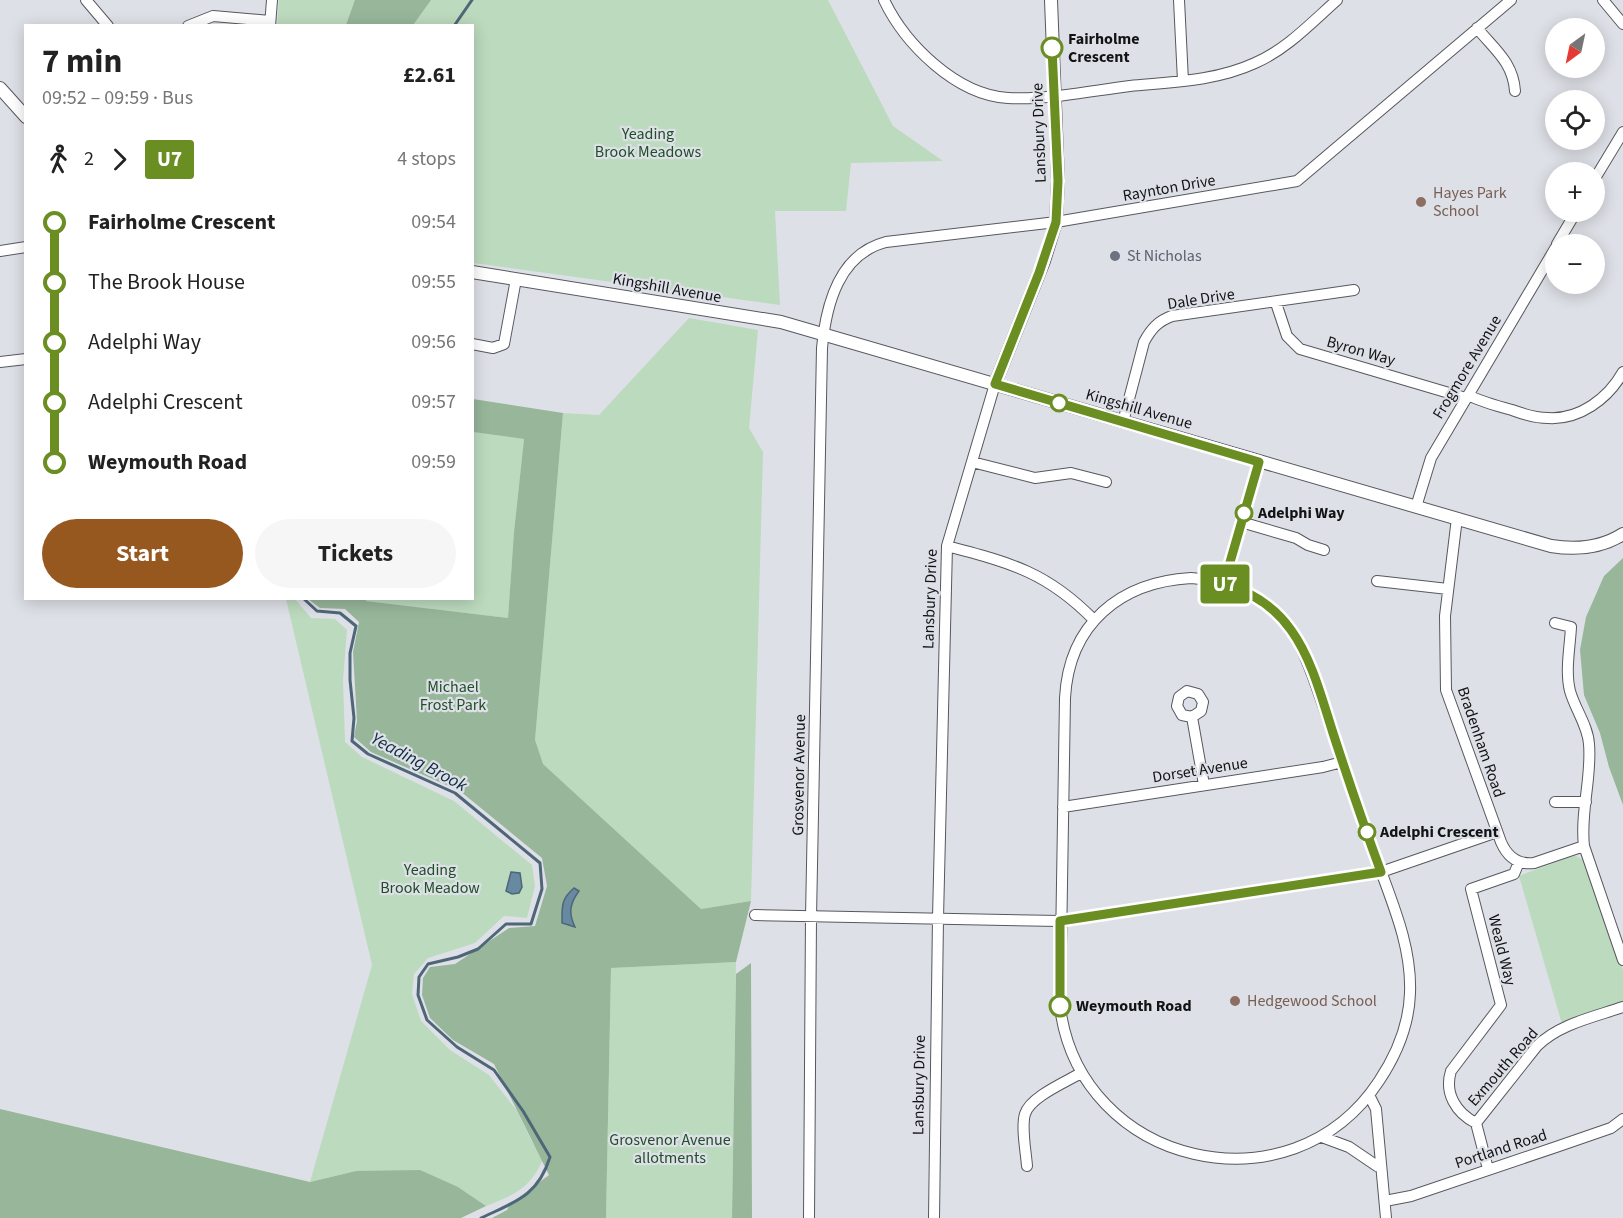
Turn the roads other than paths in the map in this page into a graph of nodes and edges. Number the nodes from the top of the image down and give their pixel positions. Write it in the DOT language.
graph roads {
  1 [pos="86,0"];
  2 [pos="272,0"];
  3 [pos="884,0"];
  4 [pos="1051,0"];
  5 [pos="1179,0"];
  6 [pos="1338,0"];
  7 [pos="1511,0"];
  8 [pos="1603,0"];
  9 [pos="270,23"];
  10 [pos="106,24"];
  11 [pos="193,24"];
  12 [pos="1623,24"];
  13 [pos="1477,28"];
  14 [pos="1183,81"];
  15 [pos="0,88"];
  16 [pos="1515,91"];
  17 [pos="1054,94"];
  18 [pos="24,115"];
  19 [pos="1623,132"];
  20 [pos="1605,162"];
  21 [pos="1056,222"];
  22 [pos="24,247"];
  23 [pos="0,251"];
  24 [pos="1545,265"];
  25 [pos="474,273"];
  26 [pos="516,279"];
  27 [pos="1354,290"];
  28 [pos="1276,303"];
  29 [pos="824,334"];
  30 [pos="474,344"];
  31 [pos="24,358"];
  32 [pos="0,362"];
  33 [pos="1623,372"];
  34 [pos="995,384"];
  35 [pos="1467,396"];
  36 [pos="1123,422"];
  37 [pos="972,462"];
  38 [pos="1259,462"];
  39 [pos="1106,482"];
  40 [pos="1416,507"];
  41 [pos="1457,518"];
  42 [pos="1241,522"];
  43 [pos="1619,536"];
  44 [pos="947,546"];
  45 [pos="1324,550"];
  46 [pos="1377,581"];
  47 [pos="1224,583"];
  48 [pos="1448,589"];
  49 [pos="1094,620"];
  50 [pos="1555,623"];
  51 [pos="1192,717"];
  52 [pos="1342,762"];
  53 [pos="1204,785"];
  54 [pos="1556,802"];
  55 [pos="1586,802"];
  56 [pos="1063,807"];
  57 [pos="1497,832"];
  58 [pos="1584,846"];
  59 [pos="1519,862"];
  60 [pos="1381,872"];
  61 [pos="755,915"];
  62 [pos="811,916"];
  63 [pos="938,918"];
  64 [pos="1060,921"];
  65 [pos="1623,960"];
  66 [pos="1623,1007"];
  67 [pos="1081,1073"];
  68 [pos="1369,1095"];
  69 [pos="1623,1119"];
  70 [pos="1476,1123"];
  71 [pos="1322,1137"];
  72 [pos="1027,1166"];
  73 [pos="1382,1166"];
  74 [pos="1488,1169"];
  75 [pos="1385,1201"];
  76 [pos="808,1218"];
  77 [pos="934,1218"];
  78 [pos="1386,1218"];
  1 -- 10 [label="street"];
  2 -- 9 [label="street"];
  3 -- 17 [label="street"];
  4 -- 17 [label="street, Lansbury Drive"];
  5 -- 14 [label="street"];
  6 -- 14 [label="street"];
  7 -- 13 [label="street, Raynton Drive"];
  8 -- 12 [label="street"];
  9 -- 11 [label="street"];
  13 -- 16 [label="street"];
  13 -- 21 [label="street, Raynton Drive"];
  14 -- 17 [label="street"];
  15 -- 18 [label="street"];
  17 -- 21 [label="street, Lansbury Drive"];
  19 -- 20 [label="street"];
  21 -- 29 [label="street, Raynton Drive"];
  21 -- 34 [label="street, Lansbury Drive"];
  22 -- 23 [label="street"];
  24 -- 35 [label="street, Frogmore Avenue"];
  25 -- 26 [label="street, Kingshill Avenue"];
  26 -- 29 [label="street, Kingshill Avenue"];
  26 -- 30 [label="street"];
  27 -- 28 [label="street, Dale Drive"];
  28 -- 35 [label="street, Byron Way"];
  28 -- 36 [label="street, Dale Drive"];
  29 -- 34 [label="street, Kingshill Avenue"];
  29 -- 62 [label="street, Grosvenor Avenue"];
  31 -- 32 [label="street"];
  33 -- 35 [label="street, Byron Way"];
  34 -- 36 [label="street, Kingshill Avenue"];
  34 -- 37 [label="street, Lansbury Drive"];
  35 -- 40 [label="street, Frogmore Avenue"];
  36 -- 38 [label="street, Kingshill Avenue"];
  37 -- 39 [label="street"];
  37 -- 44 [label="street, Lansbury Drive"];
  38 -- 40 [label="street, Kingshill Avenue"];
  38 -- 42 [label="street"];
  40 -- 41 [label="street, Kingshill Avenue"];
  41 -- 43 [label="street, Kingshill Avenue"];
  41 -- 48 [label="street, Bradenham Road"];
  42 -- 45 [label="street"];
  42 -- 47 [label="street"];
  44 -- 49 [label="street"];
  44 -- 63 [label="street, Lansbury Drive"];
  46 -- 48 [label="street"];
  47 -- 49 [label="street"];
  47 -- 52 [label="street"];
  48 -- 57 [label="street, Bradenham Road"];
  49 -- 56 [label="street"];
  50 -- 55 [label="street"];
  51 -- 53 [label="street"];
  52 -- 53 [label="street, Dorset Avenue"];
  52 -- 60 [label="street"];
  53 -- 56 [label="street, Dorset Avenue"];
  54 -- 55 [label="street"];
  55 -- 58 [label="street"];
  56 -- 64 [label="street"];
  57 -- 59 [label="street, Bradenham Road"];
  57 -- 60 [label="street"];
  58 -- 59 [label="street"];
  58 -- 65 [label="street"];
  59 -- 70 [label="street, Weald Way"];
  60 -- 64 [label="street"];
  60 -- 68 [label="street"];
  61 -- 62 [label="street"];
  62 -- 63 [label="street"];
  62 -- 76 [label="street, Grosvenor Avenue"];
  63 -- 64 [label="street"];
  63 -- 77 [label="street, Lansbury Drive"];
  64 -- 67 [label="street"];
  66 -- 70 [label="street, Exmouth Road"];
  67 -- 71 [label="street"];
  67 -- 72 [label="street"];
  68 -- 71 [label="street"];
  68 -- 73 [label="street"];
  69 -- 74 [label="street, Portland Road"];
  70 -- 74 [label="street"];
  71 -- 73 [label="street"];
  73 -- 75 [label="street"];
  74 -- 75 [label="street, Portland Road"];
  75 -- 78 [label="street"];
}
